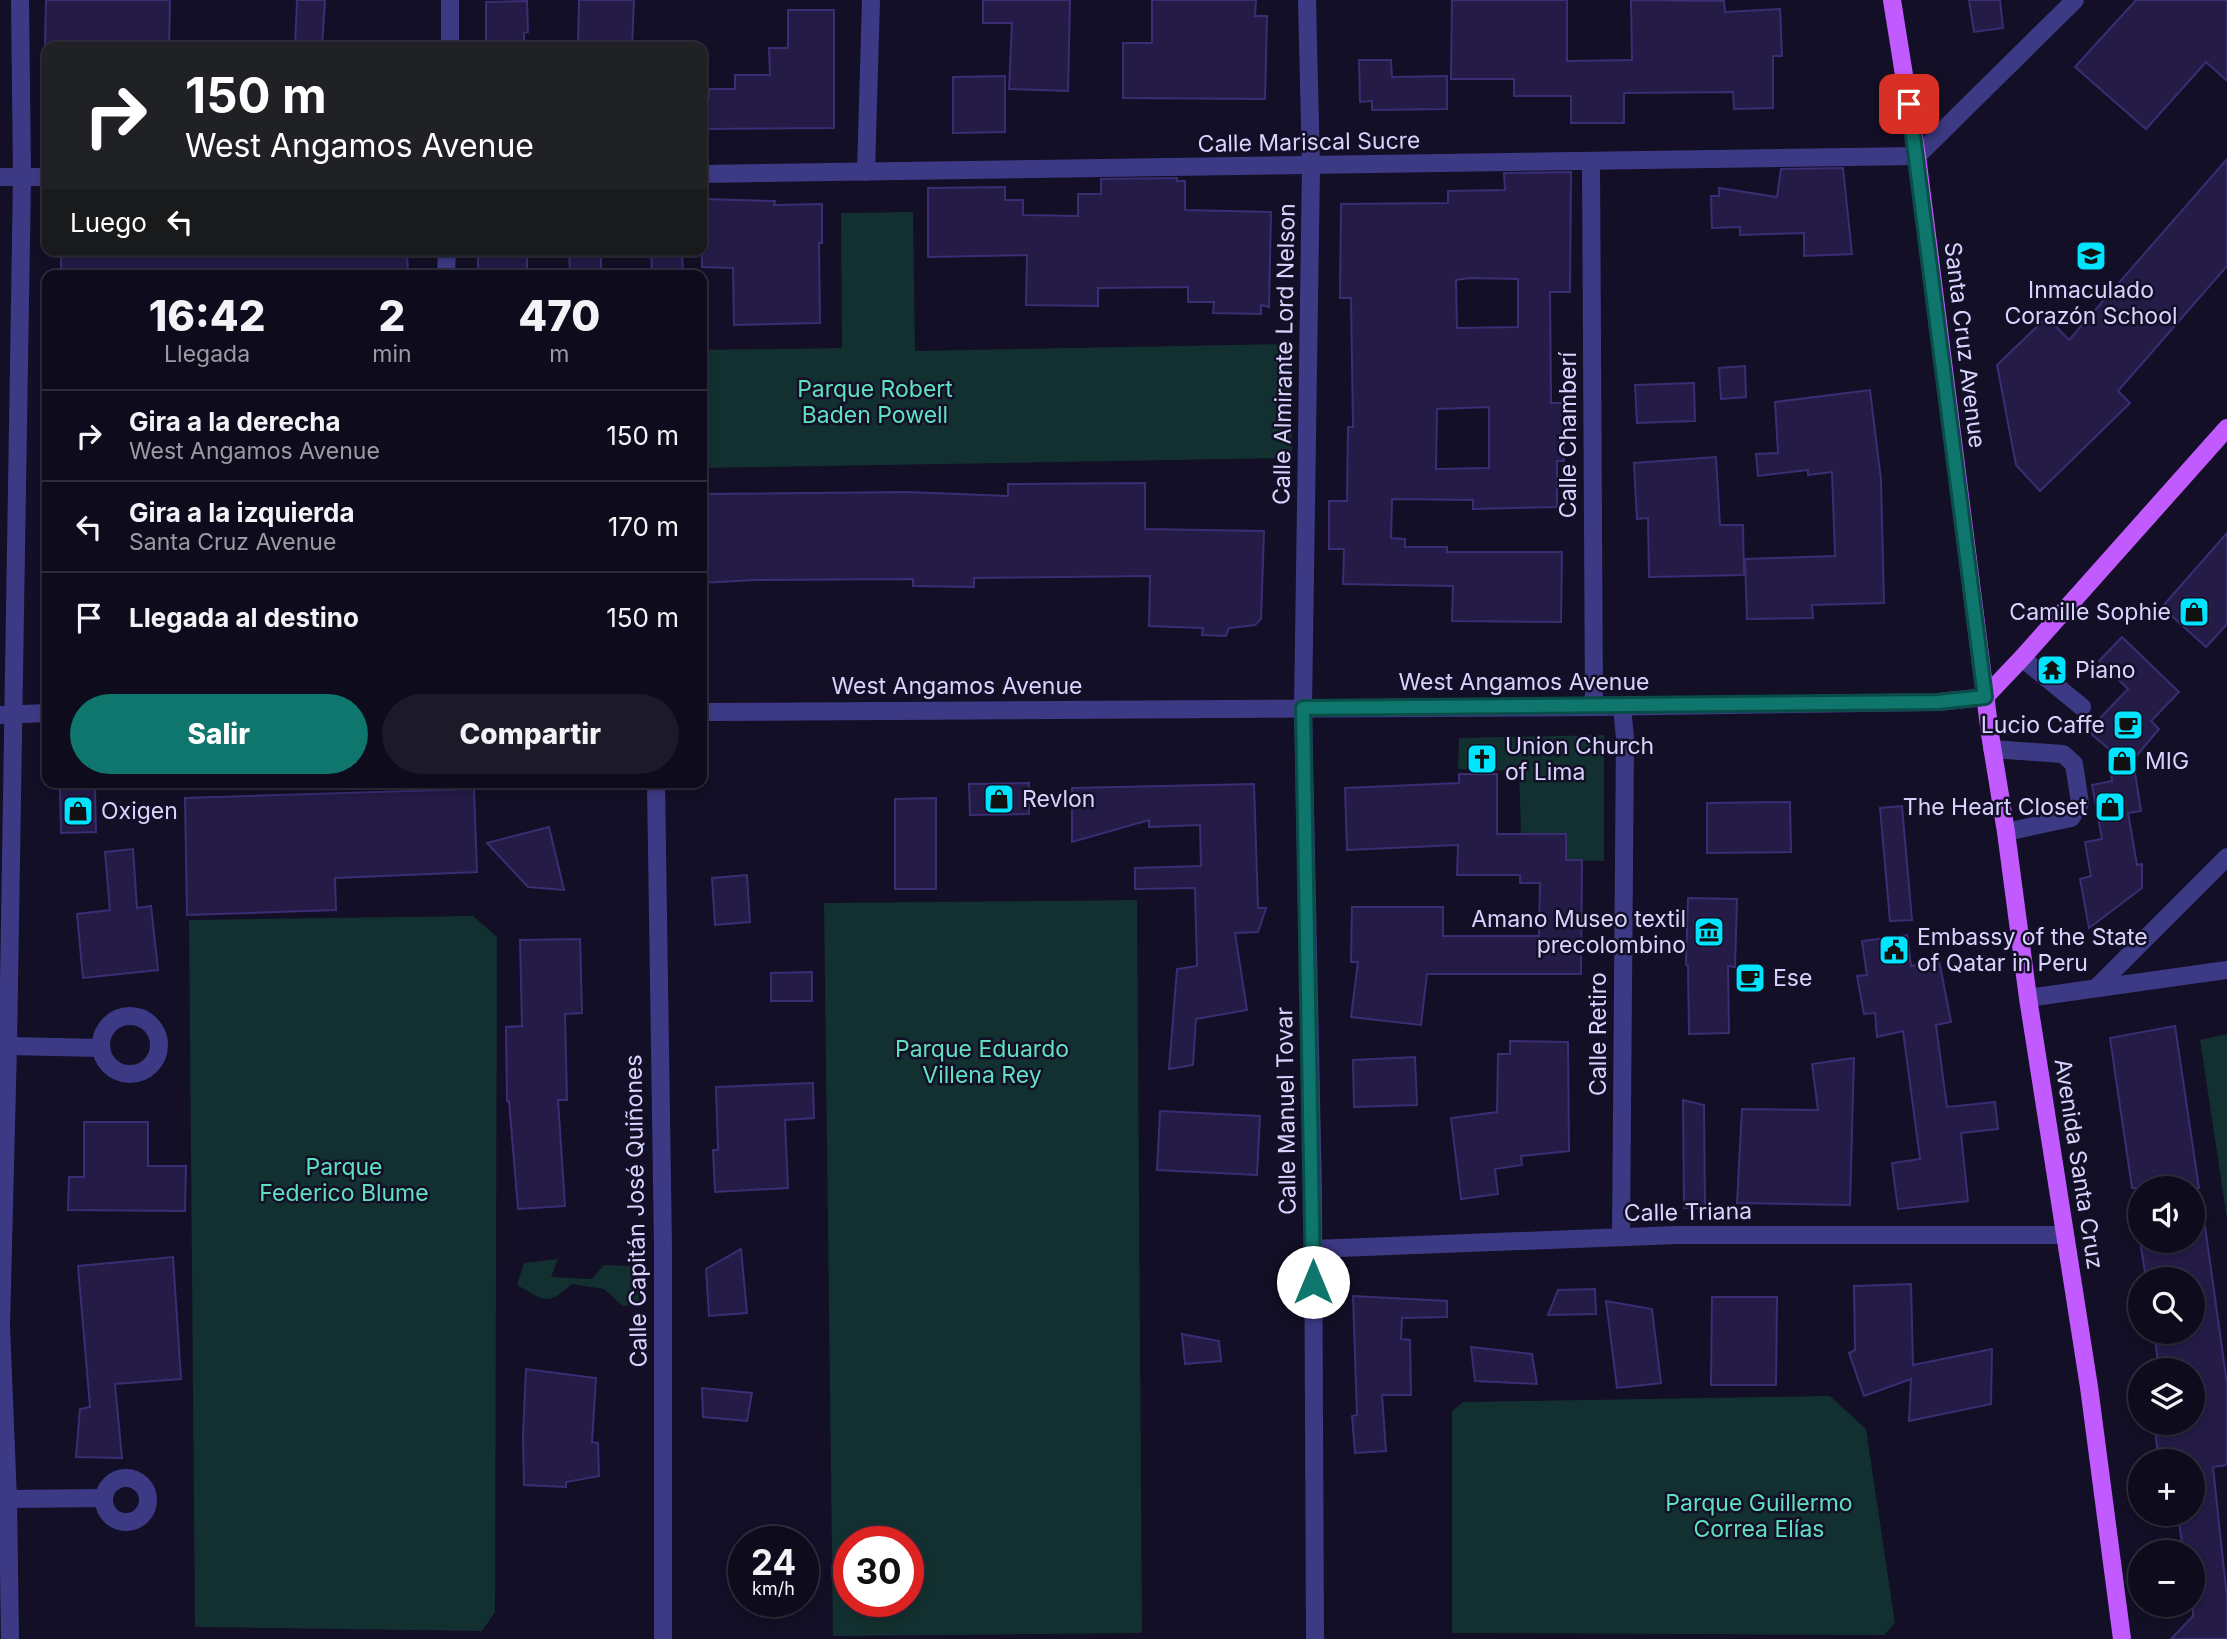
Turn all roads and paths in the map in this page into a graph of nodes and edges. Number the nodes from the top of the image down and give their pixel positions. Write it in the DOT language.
graph roads {
  1 [pos="20,0"];
  2 [pos="450,0"];
  3 [pos="871,0"];
  4 [pos="1307,0"];
  5 [pos="1892,0"];
  6 [pos="2075,0"];
  7 [pos="450,42"];
  8 [pos="1917,156"];
  9 [pos="1591,163"];
  10 [pos="1311,166"];
  11 [pos="866,172"];
  12 [pos="707,174"];
  13 [pos="0,177"];
  14 [pos="22,177"];
  15 [pos="42,177"];
  16 [pos="2227,428"];
  17 [pos="2022,658"];
  18 [pos="1985,697"];
  19 [pos="1622,706"];
  20 [pos="1594,707"];
  21 [pos="2082,707"];
  22 [pos="1303,708"];
  23 [pos="707,712"];
  24 [pos="42,713"];
  25 [pos="7,714"];
  26 [pos="1992,749"];
  27 [pos="656,788"];
  28 [pos="2006,832"];
  29 [pos="2227,857"];
  30 [pos="2141,943"];
  31 [pos="2227,970"];
  32 [pos="2146,980"];
  33 [pos="2097,987"];
  34 [pos="2028,998"];
  35 [pos="8,1046"];
  36 [pos="101,1048"];
  37 [pos="2065,1235"];
  38 [pos="1622,1237"];
  39 [pos="1313,1249"];
  40 [pos="1,1257"];
  41 [pos="1,1326"];
  42 [pos="104,1498"];
  43 [pos="8,1499"];
  44 [pos="10,1639"];
  45 [pos="663,1639"];
  46 [pos="1315,1639"];
  47 [pos="2122,1639"];
  1 -- 14 [label="street"];
  2 -- 7 [label="street"];
  3 -- 11 [label="street"];
  4 -- 10 [label="street, Calle Almirante Lord Nelson"];
  5 -- 8 [label="main road, Santa Cruz Avenue"];
  6 -- 8 [label="street"];
  8 -- 9 [label="street, Calle Mariscal Sucre"];
  8 -- 18 [label="main road, Santa Cruz Avenue"];
  9 -- 10 [label="street, Calle Mariscal Sucre"];
  9 -- 20 [label="street, Calle Chamberí"];
  10 -- 11 [label="street, Calle Mariscal Sucre"];
  10 -- 22 [label="street, Calle Almirante Lord Nelson"];
  11 -- 12 [label="street, Calle Mariscal Sucre"];
  13 -- 14 [label="street"];
  14 -- 15 [label="street"];
  14 -- 25 [label="street"];
  16 -- 17 [label="main road"];
  17 -- 18 [label="main road"];
  17 -- 21 [label="street"];
  18 -- 19 [label="street, West Angamos Avenue"];
  18 -- 26 [label="main road, Avenida Santa Cruz"];
  19 -- 20 [label="street, West Angamos Avenue"];
  19 -- 38 [label="street, Calle Retiro"];
  20 -- 22 [label="street, West Angamos Avenue"];
  22 -- 23 [label="street, West Angamos Avenue"];
  22 -- 39 [label="street, Calle Manuel Tovar"];
  24 -- 25 [label="street"];
  25 -- 35 [label="street"];
  26 -- 28 [label="main road, Avenida Santa Cruz"];
  26 -- 28 [label="street"];
  27 -- 45 [label="street, Calle Capitán José Quiñones"];
  28 -- 34 [label="main road, Avenida Santa Cruz"];
  29 -- 30 [label="street"];
  30 -- 32 [label="street"];
  30 -- 33 [label="street"];
  31 -- 32 [label="street"];
  32 -- 33 [label="street"];
  33 -- 34 [label="street"];
  34 -- 37 [label="main road, Avenida Santa Cruz"];
  35 -- 36 [label="street"];
  35 -- 40 [label="street"];
  37 -- 38 [label="street, Calle Triana"];
  37 -- 47 [label="main road, Avenida Santa Cruz"];
  38 -- 39 [label="street, Calle Triana"];
  39 -- 46 [label="street, Calle Manuel Tovar"];
  40 -- 41 [label="street"];
  41 -- 43 [label="street"];
  42 -- 43 [label="street"];
  43 -- 44 [label="street"];
}
